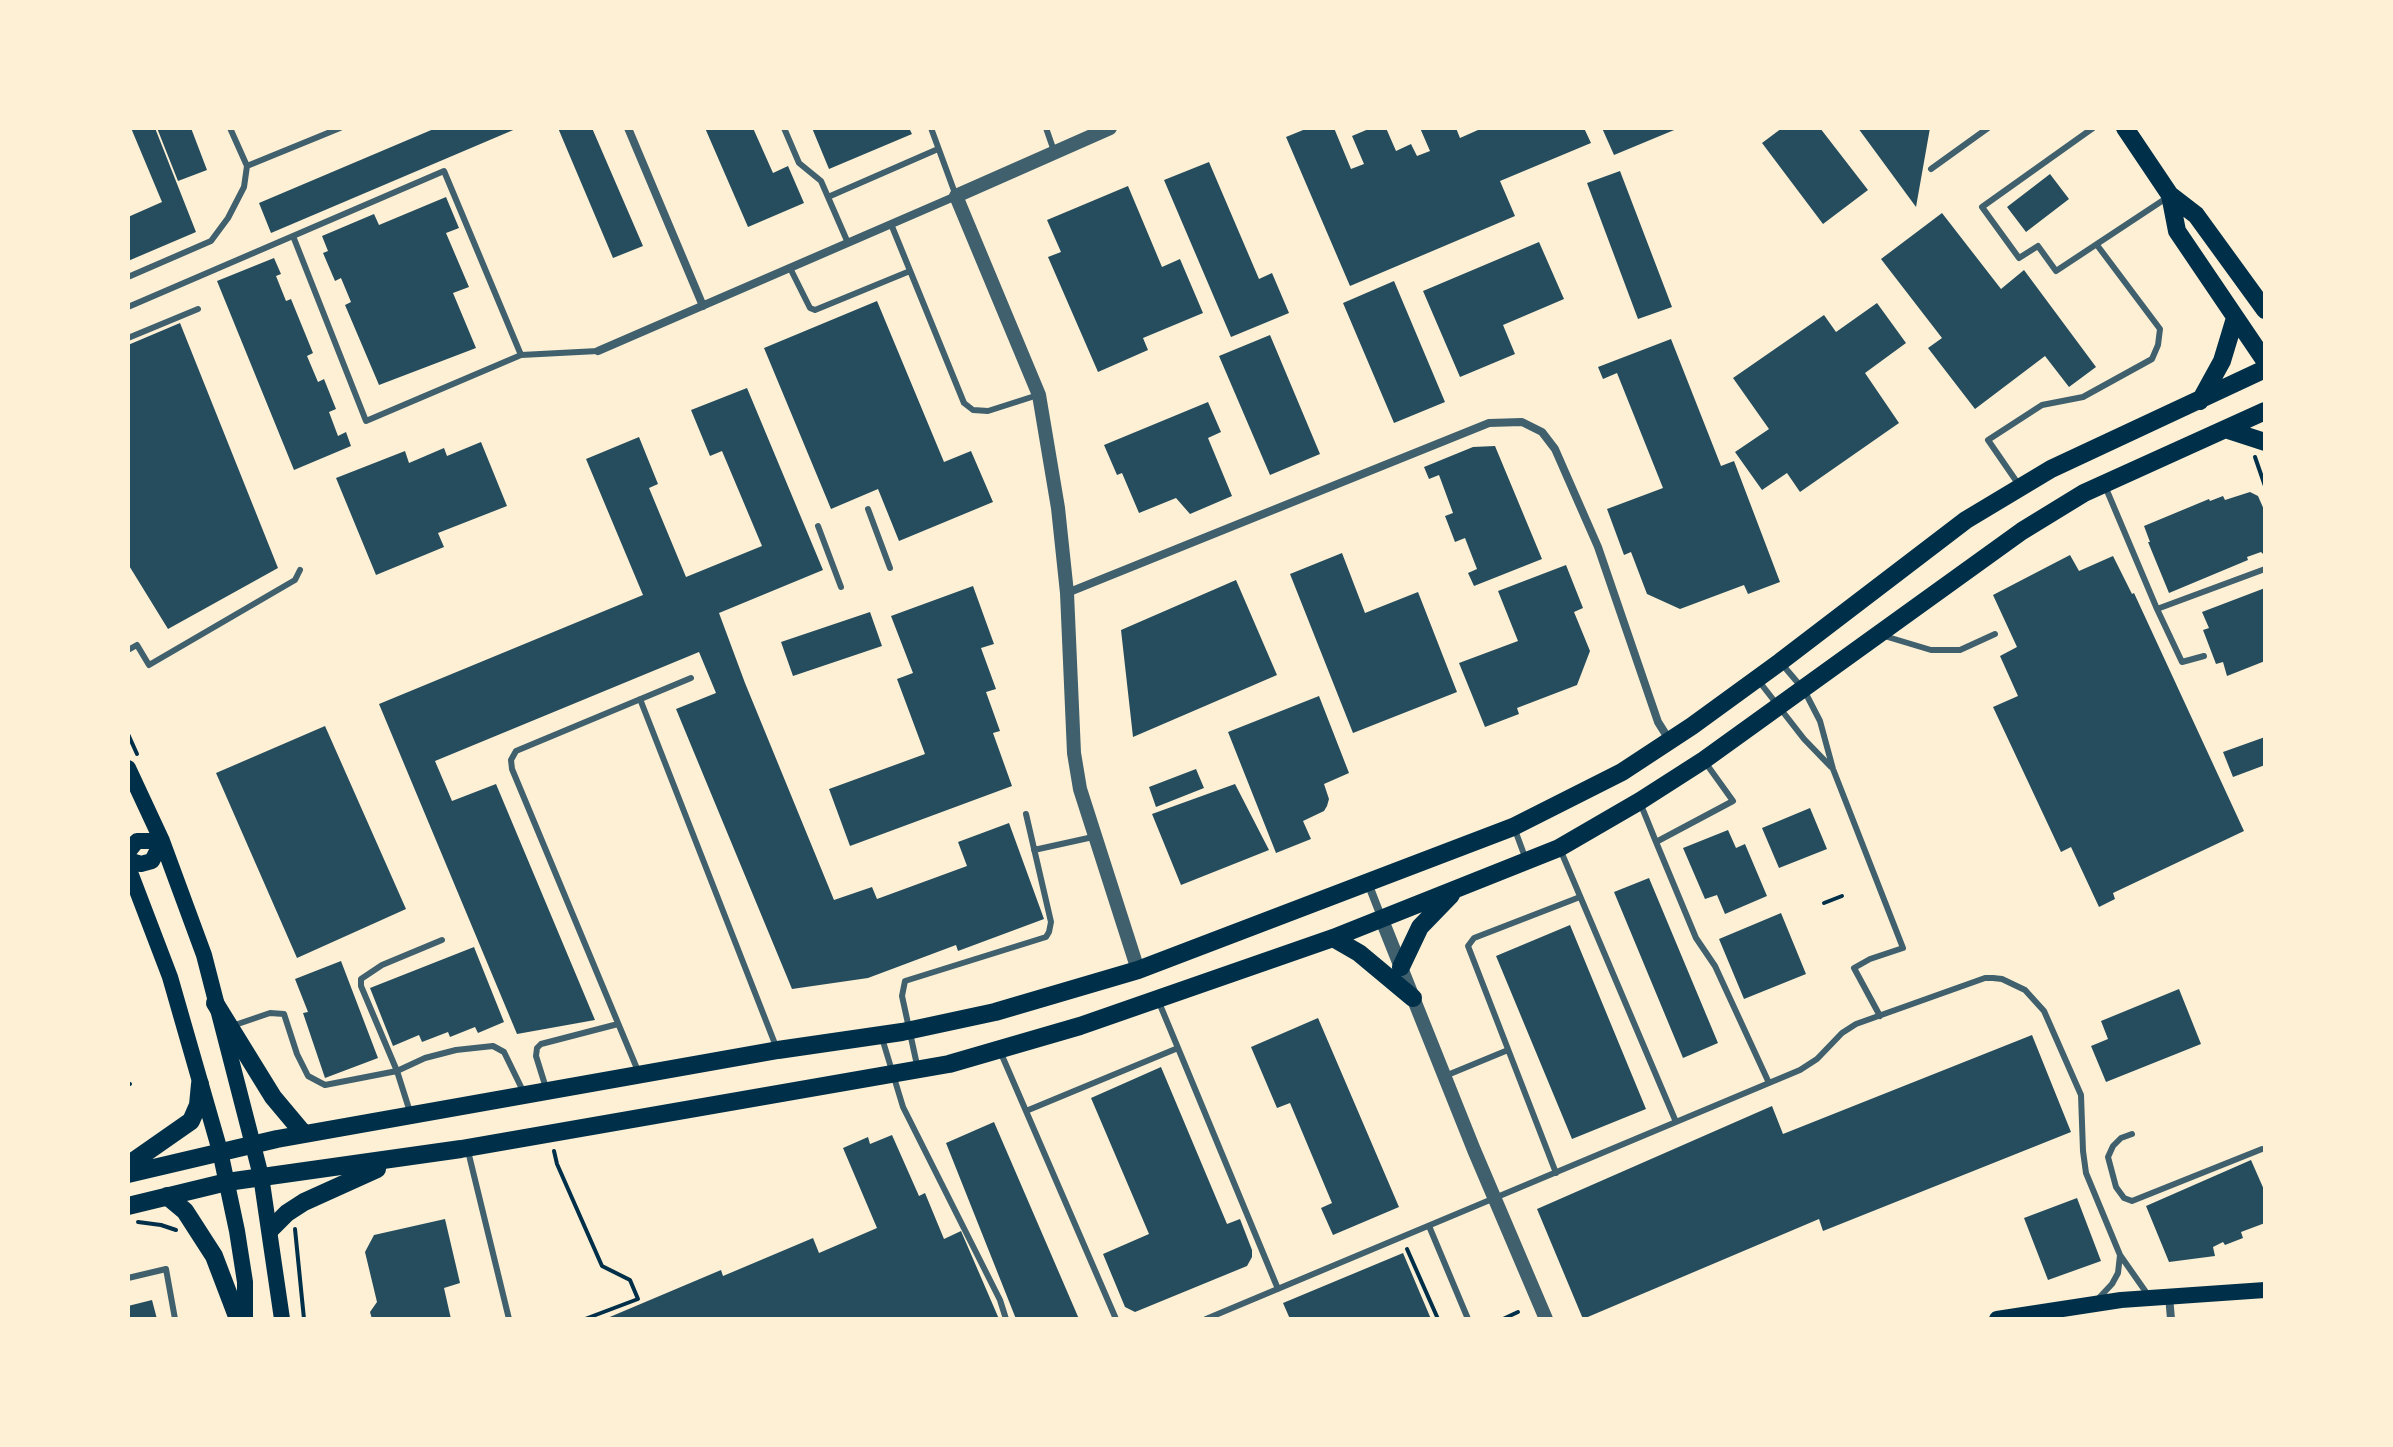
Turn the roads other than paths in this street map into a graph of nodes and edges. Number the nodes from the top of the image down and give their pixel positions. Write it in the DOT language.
graph roads {
  1 [pos="230,128"];
  2 [pos="340,128"];
  3 [pos="628,128"];
  4 [pos="784,128"];
  5 [pos="931,128"];
  6 [pos="1046,128"];
  7 [pos="1110,128"];
  8 [pos="1988,128"];
  9 [pos="2093,128"];
  10 [pos="2125,128"];
  11 [pos="938,149"];
  12 [pos="1054,153"];
  13 [pos="247,166"];
  14 [pos="1931,169"];
  15 [pos="2170,195"];
  16 [pos="956,196"];
  17 [pos="828,197"];
  18 [pos="891,224"];
  19 [pos="293,236"];
  20 [pos="848,243"];
  21 [pos="2097,245"];
  22 [pos="790,268"];
  23 [pos="910,271"];
  24 [pos="128,277"];
  25 [pos="2257,290"];
  26 [pos="703,306"];
  27 [pos="128,307"];
  28 [pos="198,309"];
  29 [pos="2265,310"];
  30 [pos="2235,318"];
  31 [pos="128,338"];
  32 [pos="598,351"];
  33 [pos="521,355"];
  34 [pos="2265,361"];
  35 [pos="2265,369"];
  36 [pos="1039,395"];
  37 [pos="2200,401"];
  38 [pos="2265,411"];
  39 [pos="2225,429"];
  40 [pos="2260,448"];
  41 [pos="2104,484"];
  42 [pos="2021,487"];
  43 [pos="868,509"];
  44 [pos="818,526"];
  45 [pos="890,568"];
  46 [pos="2265,569"];
  47 [pos="300,570"];
  48 [pos="841,587"];
  49 [pos="1067,593"];
  50 [pos="2157,609"];
  51 [pos="1995,634"];
  52 [pos="1879,635"];
  53 [pos="128,650"];
  54 [pos="2204,656"];
  55 [pos="1780,662"];
  56 [pos="691,678"];
  57 [pos="1757,678"];
  58 [pos="1804,690"];
  59 [pos="640,699"];
  60 [pos="1780,707"];
  61 [pos="1670,741"];
  62 [pos="1704,760"];
  63 [pos="128,768"];
  64 [pos="1833,769"];
  65 [pos="1640,801"];
  66 [pos="1026,814"];
  67 [pos="1513,827"];
  68 [pos="1094,837"];
  69 [pos="162,841"];
  70 [pos="1656,842"];
  71 [pos="1559,848"];
  72 [pos="1034,850"];
  73 [pos="128,852"];
  74 [pos="128,860"];
  75 [pos="1527,861"];
  76 [pos="128,867"];
  77 [pos="1368,882"];
  78 [pos="1456,890"];
  79 [pos="1580,897"];
  80 [pos="1382,920"];
  81 [pos="1333,938"];
  82 [pos="442,940"];
  83 [pos="1401,967"];
  84 [pos="1138,970"];
  85 [pos="1413,998"];
  86 [pos="1158,1000"];
  87 [pos="215,1003"];
  88 [pos="1880,1016"];
  89 [pos="618,1024"];
  90 [pos="226,1028"];
  91 [pos="909,1031"];
  92 [pos="882,1035"];
  93 [pos="1178,1048"];
  94 [pos="778,1050"];
  95 [pos="1508,1050"];
  96 [pos="1000,1051"];
  97 [pos="918,1069"];
  98 [pos="397,1071"];
  99 [pos="892,1073"];
  100 [pos="639,1075"];
  101 [pos="1445,1076"];
  102 [pos="1769,1083"];
  103 [pos="200,1084"];
  104 [pos="547,1091"];
  105 [pos="525,1095"];
  106 [pos="1026,1111"];
  107 [pos="412,1115"];
  108 [pos="1676,1122"];
  109 [pos="304,1134"];
  110 [pos="2132,1134"];
  111 [pos="254,1143"];
  112 [pos="467,1148"];
  113 [pos="2262,1149"];
  114 [pos="220,1151"];
  115 [pos="406,1158"];
  116 [pos="128,1165"];
  117 [pos="1556,1173"];
  118 [pos="128,1174"];
  119 [pos="261,1176"];
  120 [pos="227,1182"];
  121 [pos="167,1196"];
  122 [pos="1495,1199"];
  123 [pos="128,1206"];
  124 [pos="1429,1226"];
  125 [pos="271,1229"];
  126 [pos="2120,1255"];
  127 [pos="128,1278"];
  128 [pos="1278,1289"];
  129 [pos="2265,1290"];
  130 [pos="2169,1295"];
  131 [pos="2150,1297"];
  132 [pos="2094,1303"];
  133 [pos="175,1319"];
  134 [pos="238,1319"];
  135 [pos="245,1319"];
  136 [pos="282,1319"];
  137 [pos="509,1319"];
  138 [pos="1006,1319"];
  139 [pos="1116,1319"];
  140 [pos="1206,1319"];
  141 [pos="1468,1319"];
  142 [pos="1546,1319"];
  143 [pos="1997,1319"];
  144 [pos="2171,1319"];
  1 -- 13 [label="lane"];
  2 -- 13 [label="lane"];
  3 -- 26 [label="street"];
  4 -- 17 [label="lane"];
  5 -- 11 [label="lane"];
  6 -- 12 [label="lane"];
  7 -- 12 [label="street"];
  8 -- 14 [label="lane"];
  9 -- 21 [label="lane"];
  10 -- 15 [label="main road"];
  11 -- 16 [label="lane"];
  11 -- 17 [label="lane"];
  12 -- 16 [label="street"];
  13 -- 24 [label="lane"];
  15 -- 21 [label="lane"];
  15 -- 25 [label="main road"];
  15 -- 30 [label="main road"];
  16 -- 18 [label="street"];
  16 -- 36 [label="street"];
  17 -- 20 [label="lane"];
  18 -- 20 [label="street"];
  18 -- 23 [label="lane"];
  19 -- 27 [label="lane"];
  19 -- 33 [label="lane"];
  19 -- 33 [label="lane"];
  20 -- 22 [label="street"];
  21 -- 42 [label="lane"];
  22 -- 23 [label="lane"];
  22 -- 26 [label="street"];
  23 -- 36 [label="lane"];
  25 -- 29 [label="main road"];
  26 -- 32 [label="street"];
  28 -- 31 [label="lane"];
  30 -- 34 [label="main road"];
  30 -- 37 [label="main road"];
  32 -- 33 [label="lane"];
  35 -- 37 [label="main road"];
  36 -- 49 [label="street"];
  37 -- 42 [label="main road"];
  38 -- 39 [label="main road"];
  39 -- 40 [label="main road"];
  39 -- 41 [label="main road"];
  41 -- 50 [label="lane"];
  41 -- 52 [label="main road"];
  42 -- 55 [label="main road"];
  43 -- 45 [label="lane"];
  44 -- 48 [label="lane"];
  46 -- 50 [label="lane"];
  47 -- 53 [label="lane"];
  49 -- 61 [label="street"];
  49 -- 68 [label="street"];
  50 -- 54 [label="lane"];
  51 -- 52 [label="lane"];
  52 -- 58 [label="main road"];
  55 -- 57 [label="main road"];
  55 -- 58 [label="lane"];
  56 -- 59 [label="lane"];
  57 -- 60 [label="lane"];
  57 -- 61 [label="main road"];
  58 -- 60 [label="main road"];
  58 -- 64 [label="lane"];
  59 -- 89 [label="lane"];
  59 -- 94 [label="lane"];
  60 -- 62 [label="main road"];
  60 -- 64 [label="lane"];
  61 -- 67 [label="main road"];
  62 -- 65 [label="main road"];
  62 -- 70 [label="lane"];
  63 -- 69 [label="main road"];
  64 -- 88 [label="lane"];
  65 -- 70 [label="lane"];
  65 -- 71 [label="main road"];
  66 -- 72 [label="lane"];
  67 -- 75 [label="lane"];
  67 -- 77 [label="main road"];
  68 -- 72 [label="lane"];
  68 -- 84 [label="street"];
  69 -- 73 [label="main road"];
  69 -- 74 [label="main road"];
  69 -- 87 [label="main road"];
  70 -- 102 [label="lane"];
  71 -- 75 [label="main road"];
  71 -- 79 [label="lane"];
  72 -- 91 [label="lane"];
  75 -- 78 [label="main road"];
  76 -- 103 [label="main road"];
  77 -- 80 [label="street"];
  77 -- 84 [label="main road"];
  78 -- 80 [label="main road"];
  78 -- 83 [label="main road"];
  79 -- 95 [label="lane"];
  79 -- 108 [label="lane"];
  80 -- 81 [label="main road"];
  80 -- 83 [label="street"];
  81 -- 85 [label="main road"];
  81 -- 86 [label="main road"];
  82 -- 98 [label="lane"];
  83 -- 85 [label="street"];
  84 -- 91 [label="main road"];
  85 -- 101 [label="street"];
  86 -- 93 [label="lane"];
  86 -- 96 [label="main road"];
  87 -- 90 [label="main road"];
  88 -- 102 [label="lane"];
  88 -- 126 [label="lane"];
  89 -- 100 [label="lane"];
  89 -- 104 [label="lane"];
  90 -- 98 [label="lane"];
  90 -- 109 [label="main road"];
  90 -- 111 [label="main road"];
  91 -- 92 [label="main road"];
  91 -- 97 [label="lane"];
  92 -- 94 [label="main road"];
  92 -- 99 [label="lane"];
  93 -- 106 [label="lane"];
  93 -- 128 [label="lane"];
  94 -- 100 [label="main road"];
  95 -- 101 [label="lane"];
  95 -- 117 [label="lane"];
  96 -- 97 [label="main road"];
  96 -- 106 [label="lane"];
  97 -- 99 [label="main road"];
  98 -- 105 [label="lane"];
  98 -- 107 [label="lane"];
  99 -- 112 [label="main road"];
  99 -- 138 [label="lane"];
  100 -- 104 [label="main road"];
  101 -- 122 [label="street"];
  102 -- 108 [label="lane"];
  103 -- 114 [label="main road"];
  103 -- 116 [label="main road"];
  104 -- 105 [label="main road"];
  105 -- 107 [label="main road"];
  106 -- 139 [label="lane"];
  107 -- 109 [label="main road"];
  108 -- 117 [label="lane"];
  109 -- 111 [label="main road"];
  110 -- 113 [label="lane"];
  111 -- 114 [label="main road"];
  111 -- 119 [label="main road"];
  112 -- 115 [label="main road"];
  112 -- 137 [label="lane"];
  114 -- 118 [label="main road"];
  114 -- 120 [label="main road"];
  115 -- 119 [label="main road"];
  115 -- 125 [label="main road"];
  117 -- 122 [label="lane"];
  119 -- 120 [label="main road"];
  119 -- 125 [label="main road"];
  120 -- 121 [label="main road"];
  120 -- 135 [label="main road"];
  121 -- 123 [label="main road"];
  121 -- 134 [label="main road"];
  122 -- 124 [label="lane"];
  122 -- 142 [label="street"];
  124 -- 128 [label="lane"];
  124 -- 141 [label="lane"];
  125 -- 136 [label="main road"];
  126 -- 131 [label="lane"];
  126 -- 132 [label="lane"];
  127 -- 133 [label="lane"];
  128 -- 140 [label="lane"];
  129 -- 130 [label="main road"];
  130 -- 131 [label="main road"];
  130 -- 144 [label="street"];
  131 -- 132 [label="main road"];
  132 -- 143 [label="main road"];
}
